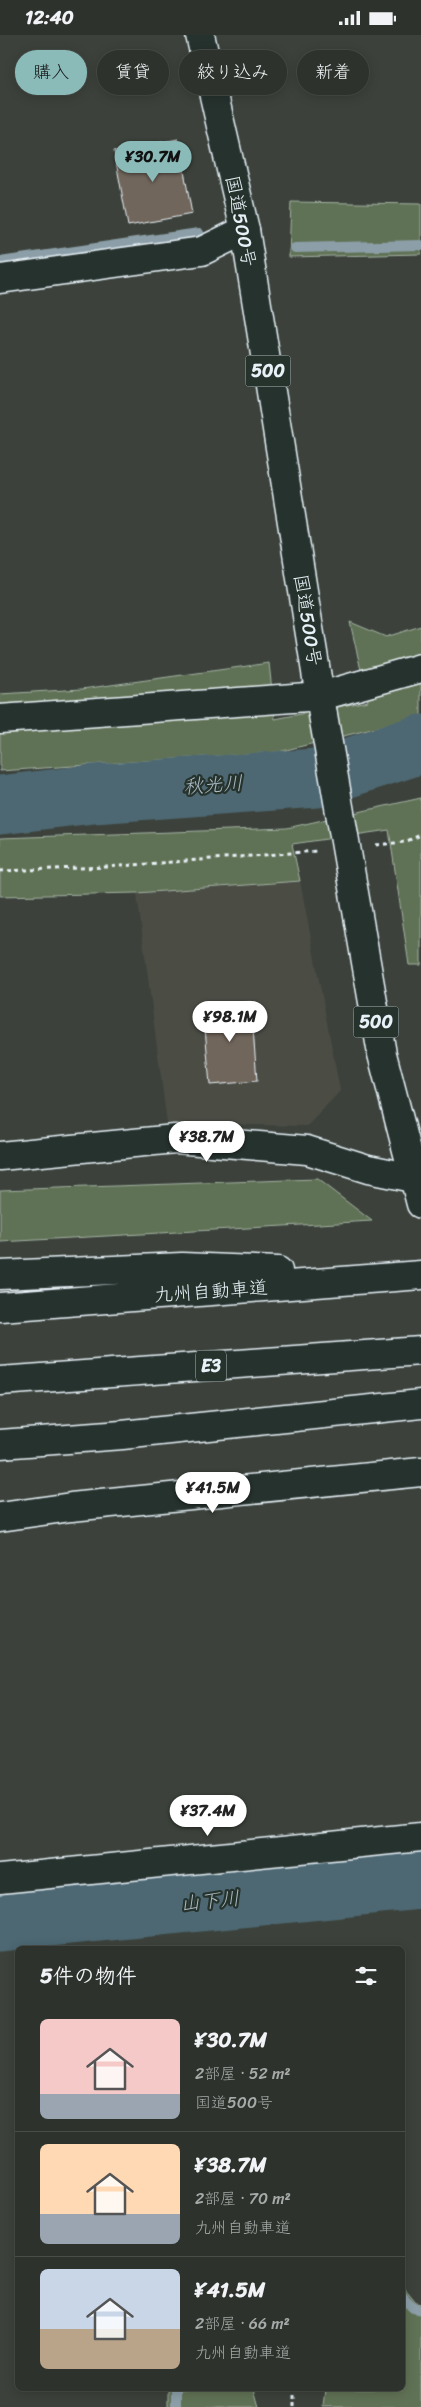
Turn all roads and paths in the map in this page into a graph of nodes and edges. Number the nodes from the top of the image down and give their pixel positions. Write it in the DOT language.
graph roads {
  1 [pos="200,35"];
  2 [pos="245,230"];
  3 [pos="0,279"];
  4 [pos="421,668"];
  5 [pos="322,703"];
  6 [pos="0,719"];
  7 [pos="421,835"];
  8 [pos="345,842"];
  9 [pos="0,871"];
  10 [pos="0,1156"];
  11 [pos="417,1177"];
  12 [pos="421,1204"];
  13 [pos="0,1275"];
  14 [pos="409,1276"];
  15 [pos="0,1307"];
  16 [pos="421,1351"];
  17 [pos="0,1381"];
  18 [pos="421,1405"];
  19 [pos="0,1444"];
  20 [pos="421,1472"];
  21 [pos="0,1517"];
  22 [pos="421,1837"];
  23 [pos="0,1879"];
  24 [pos="294,2391"];
  25 [pos="294,2407"];
  1 -- 2 [label="main road, 国道500号 / 500"];
  2 -- 3 [label="main road"];
  2 -- 5 [label="main road, 国道500号 / 500"];
  4 -- 5 [label="main road"];
  5 -- 6 [label="main road"];
  5 -- 8 [label="main road, 国道500号 / 500"];
  7 -- 8 [label="path"];
  8 -- 9 [label="path"];
  8 -- 11 [label="main road, 国道500号 / 500"];
  10 -- 11 [label="main road"];
  11 -- 12 [label="main road, 国道500号 / 500"];
  13 -- 14 [label="main road"];
  14 -- 15 [label="main road, 九州自動車道"];
  16 -- 17 [label="main road, E3"];
  18 -- 19 [label="main road"];
  20 -- 21 [label="main road"];
  22 -- 23 [label="main road"];
  24 -- 25 [label="path"];
}
